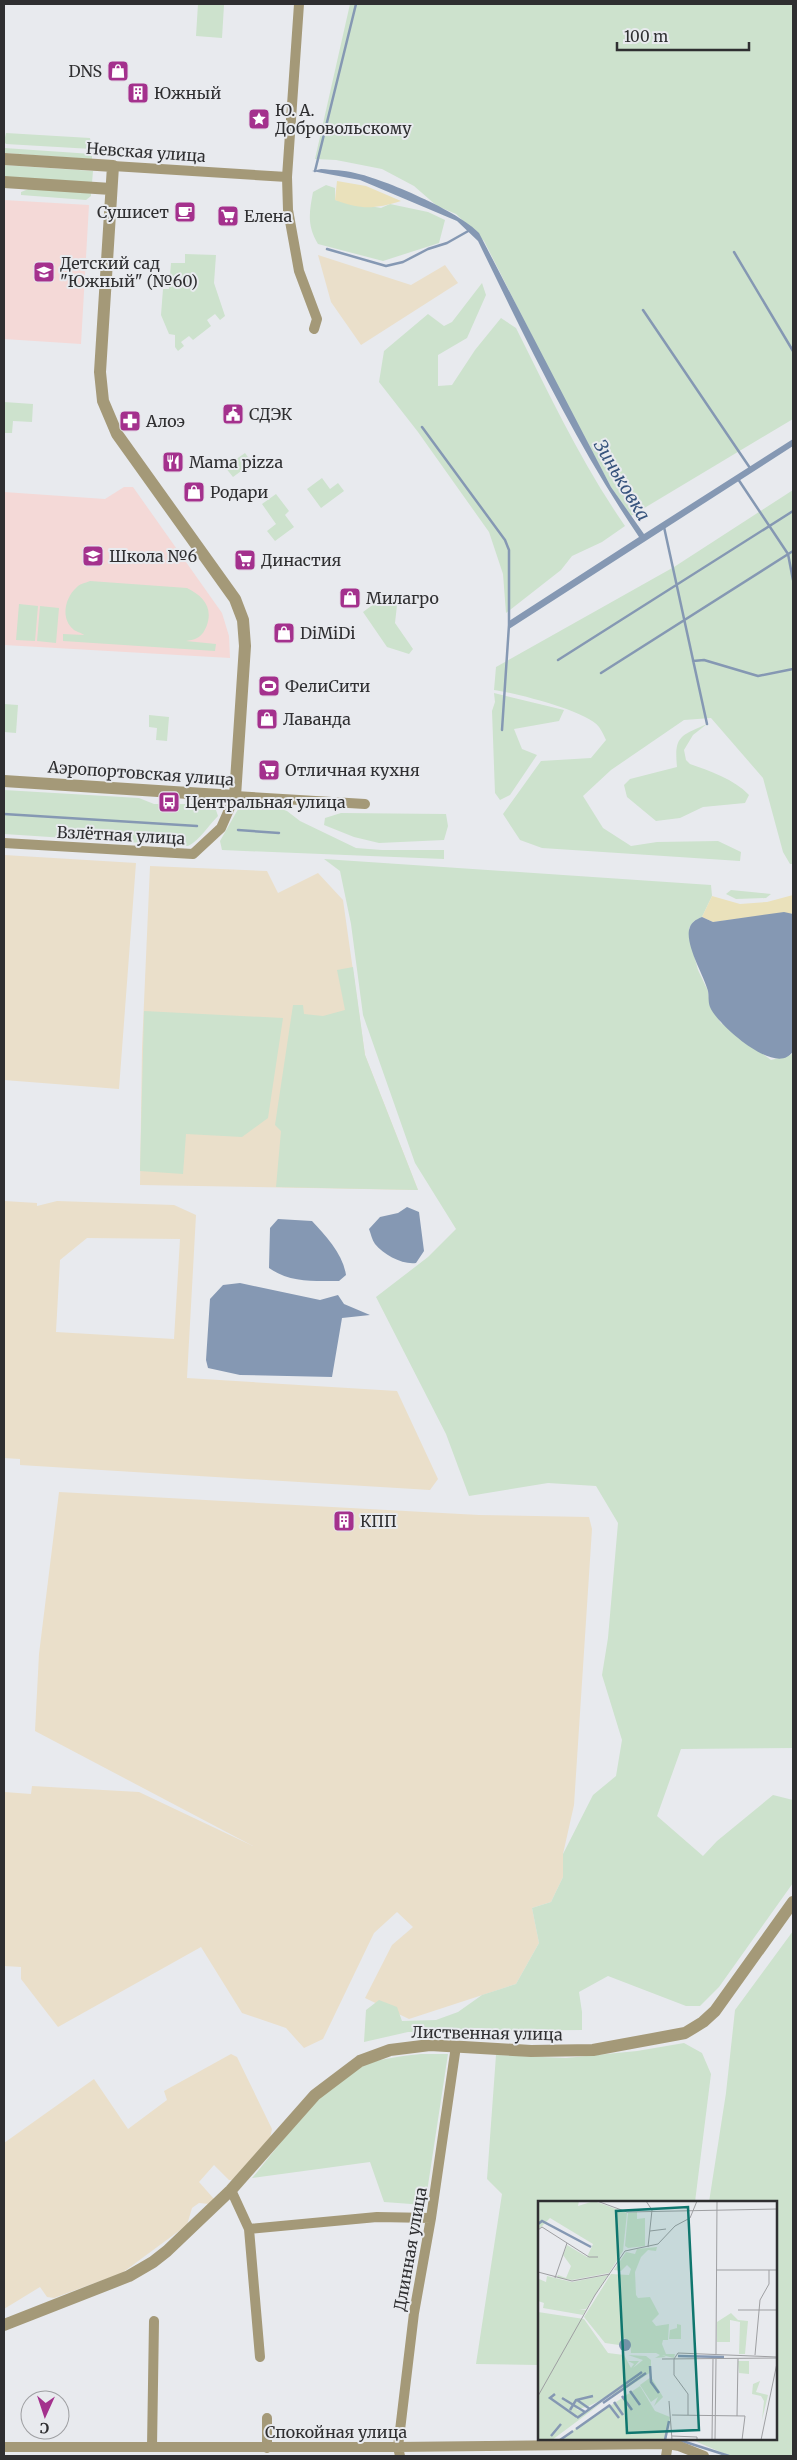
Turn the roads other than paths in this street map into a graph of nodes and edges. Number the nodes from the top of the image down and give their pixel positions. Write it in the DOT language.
graph roads {
  1 [pos="299,4"];
  2 [pos="4,159"];
  3 [pos="113,166"];
  4 [pos="287,177"];
  5 [pos="4,182"];
  6 [pos="111,188"];
  7 [pos="314,330"];
  8 [pos="4,781"];
  9 [pos="235,796"];
  10 [pos="365,804"];
  11 [pos="4,843"];
  12 [pos="793,1902"];
  13 [pos="456,2046"];
  14 [pos="231,2190"];
  15 [pos="431,2218"];
  16 [pos="249,2229"];
  17 [pos="154,2321"];
  18 [pos="4,2326"];
  19 [pos="260,2357"];
  20 [pos="267,2418"];
  21 [pos="668,2444"];
  22 [pos="152,2447"];
  23 [pos="268,2448"];
  24 [pos="11,2450"];
  25 [pos="108,2452"];
  26 [pos="219,2452"];
  27 [pos="399,2452"];
  28 [pos="666,2456"];
  29 [pos="704,2456"];
  1 -- 4 [label="street"];
  2 -- 3 [label="street, Невская улица"];
  3 -- 4 [label="street, Невская улица"];
  3 -- 6 [label="street"];
  4 -- 7 [label="street"];
  5 -- 6 [label="street"];
  6 -- 9 [label="street"];
  8 -- 9 [label="street, Аэропортовская улица"];
  9 -- 10 [label="street, Аэропортовская улица"];
  9 -- 11 [label="street, Взлётная улица"];
  12 -- 13 [label="street, Лиственная улица"];
  13 -- 14 [label="street, Лиственная улица"];
  13 -- 15 [label="street, Длинная улица"];
  14 -- 16 [label="street"];
  14 -- 18 [label="street, Лиственная улица"];
  15 -- 16 [label="street"];
  15 -- 27 [label="street, Длинная улица"];
  16 -- 19 [label="street"];
  17 -- 22 [label="street"];
  20 -- 23 [label="street"];
  21 -- 27 [label="street, Спокойная улица"];
  21 -- 28 [label="street"];
  21 -- 29 [label="street, Спокойная улица"];
  22 -- 25 [label="street, Спокойная улица"];
  22 -- 26 [label="street, Спокойная улица"];
  23 -- 26 [label="street, Спокойная улица"];
  23 -- 27 [label="street, Спокойная улица"];
  24 -- 25 [label="street, Спокойная улица"];
}
